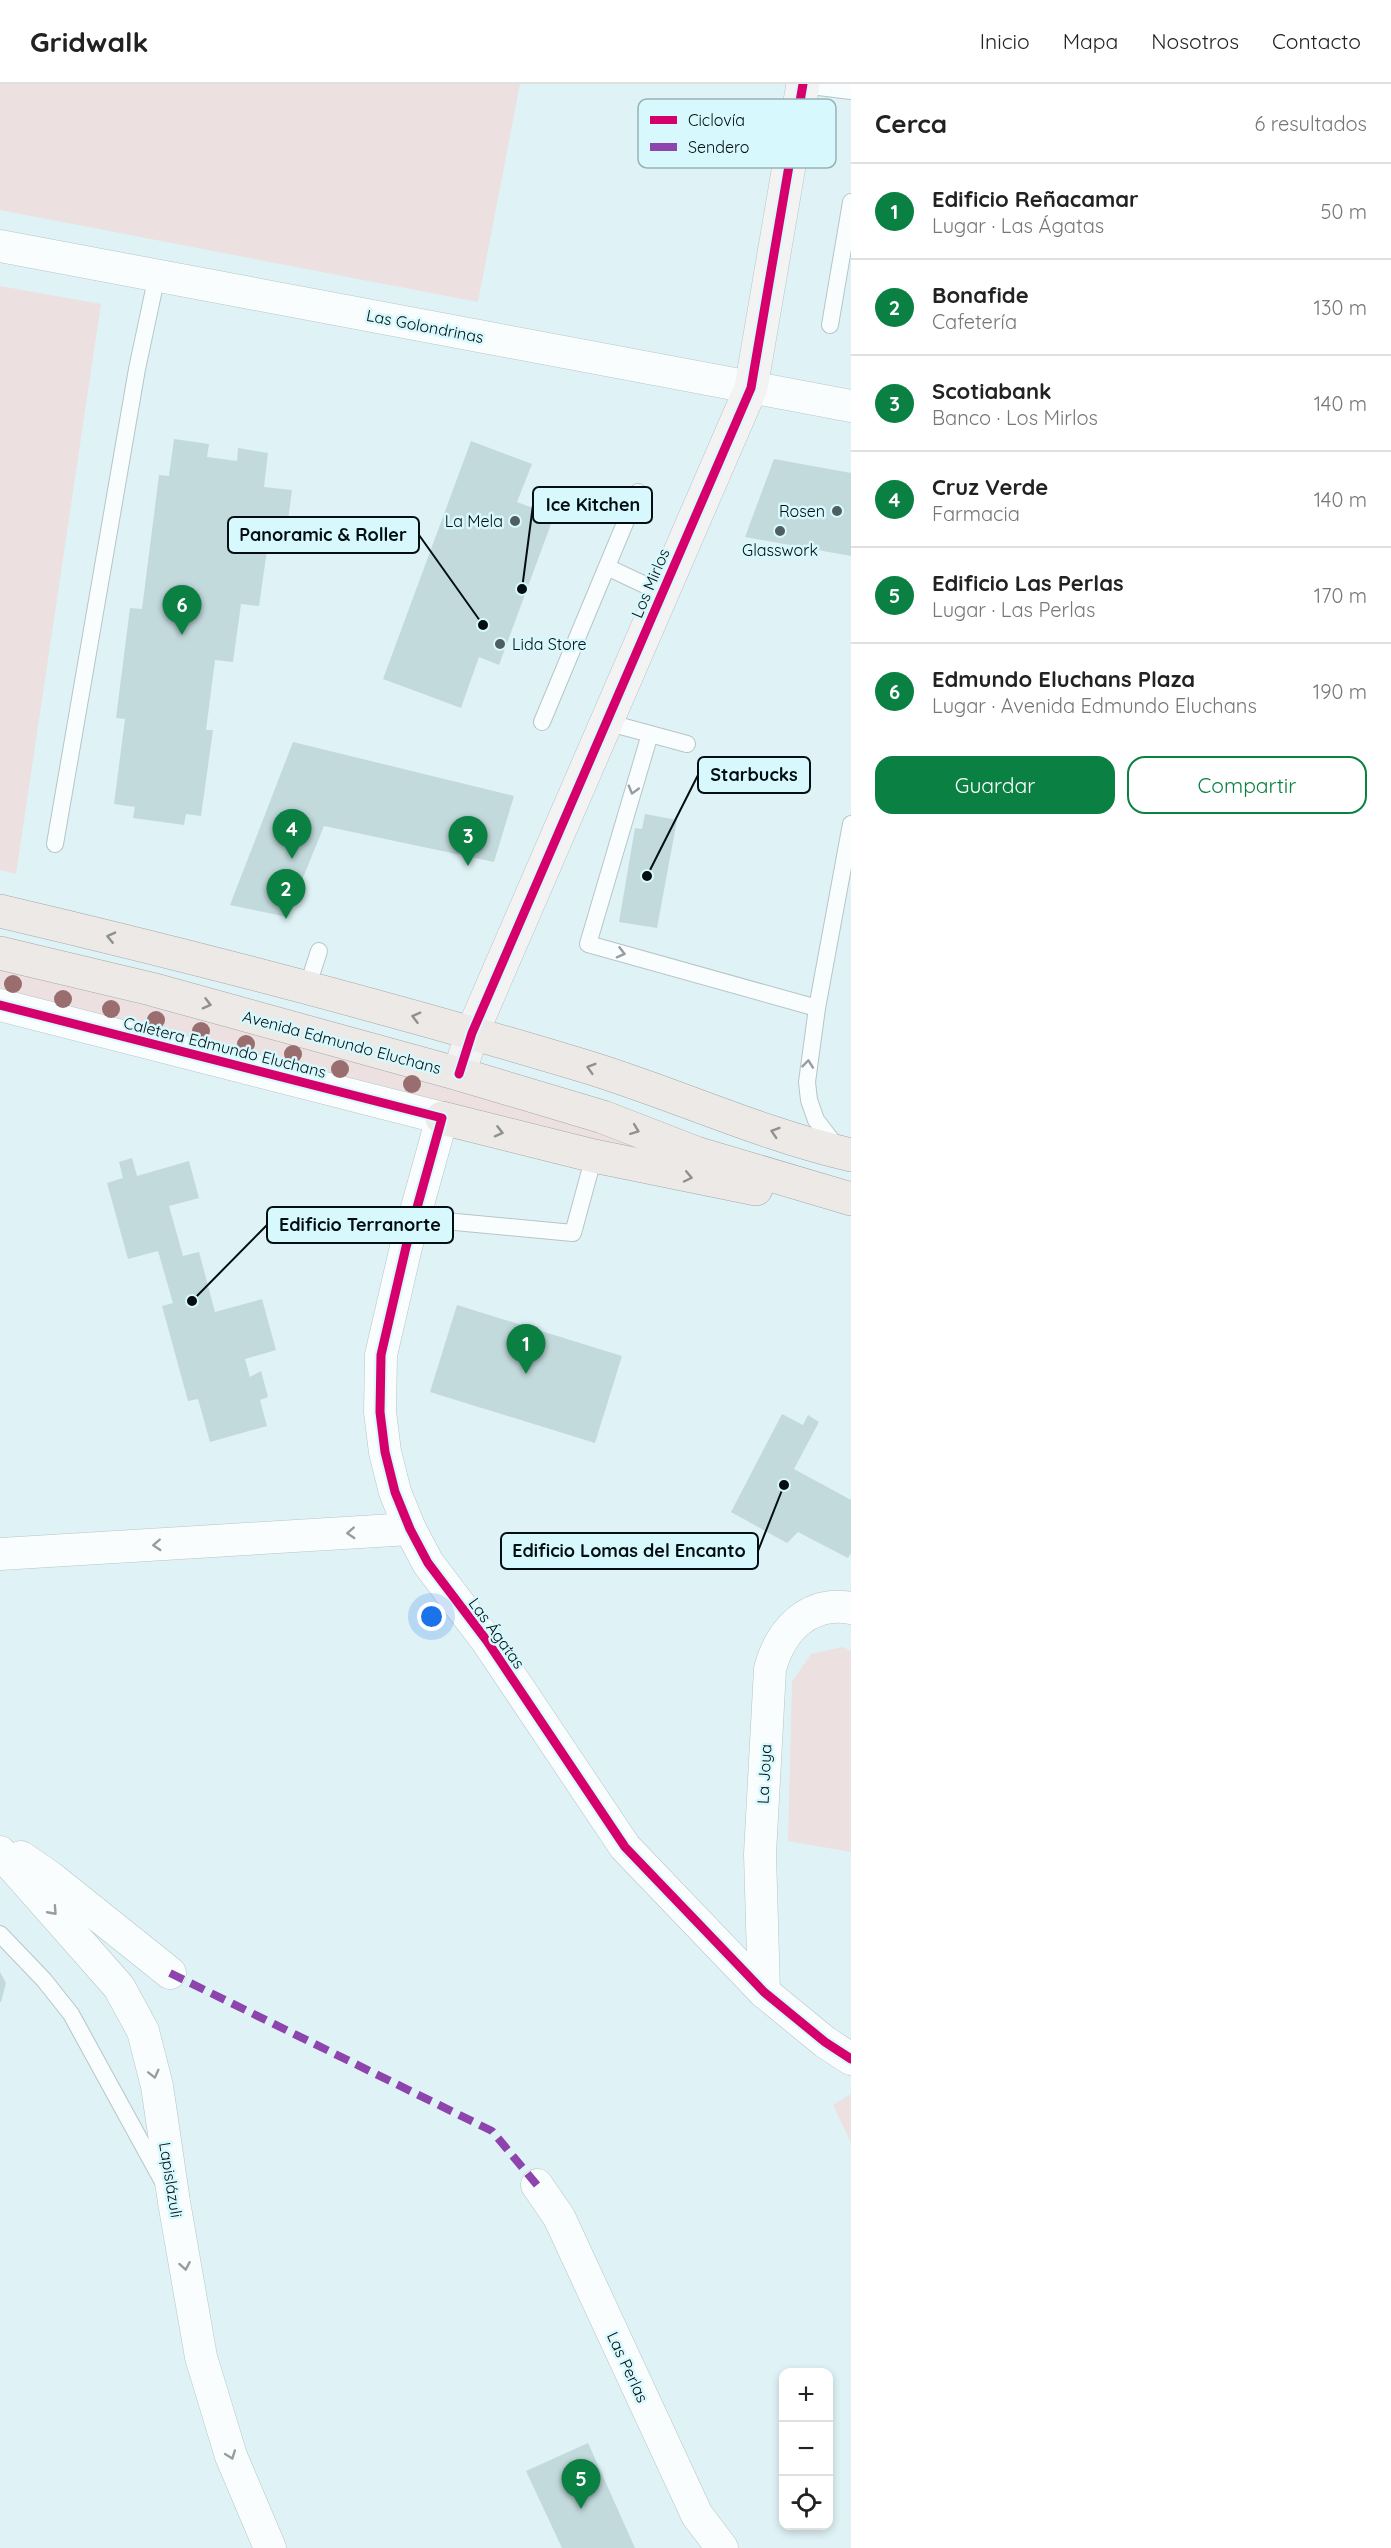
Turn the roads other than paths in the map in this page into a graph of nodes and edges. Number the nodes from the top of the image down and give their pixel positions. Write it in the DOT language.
graph roads {
  1 [pos="803,84"];
  2 [pos="851,91"];
  3 [pos="800,99"];
  4 [pos="789,168"];
  5 [pos="851,202"];
  6 [pos="0,246"];
  7 [pos="158,275"];
  8 [pos="830,325"];
  9 [pos="751,388"];
  10 [pos="851,406"];
  11 [pos="638,492"];
  12 [pos="607,567"];
  13 [pos="662,593"];
  14 [pos="542,722"];
  15 [pos="606,722"];
  16 [pos="650,734"];
  17 [pos="687,744"];
  18 [pos="851,824"];
  19 [pos="55,844"];
  20 [pos="0,911"];
  21 [pos="319,951"];
  22 [pos="0,953"];
  23 [pos="307,988"];
  24 [pos="0,1005"];
  25 [pos="817,1008"];
  26 [pos="472,1033"];
  27 [pos="459,1074"];
  28 [pos="442,1118"];
  29 [pos="847,1154"];
  30 [pos="594,1156"];
  31 [pos="843,1197"];
  32 [pos="413,1218"];
  33 [pos="410,1530"];
  34 [pos="0,1554"];
  35 [pos="851,1608"];
  36 [pos="0,1844"];
  37 [pos="0,1852"];
  38 [pos="0,1934"];
  39 [pos="170,1973"];
  40 [pos="764,1992"];
  41 [pos="851,2059"];
  42 [pos="537,2185"];
  43 [pos="174,2202"];
  44 [pos="270,2548"];
  45 [pos="722,2548"];
  1 -- 2 [label="lane"];
  1 -- 3 [label="street, Los Mirlos"];
  4 -- 9 [label="street, Los Mirlos"];
  5 -- 8 [label="lane"];
  6 -- 7 [label="street, Las Golondrinas"];
  7 -- 9 [label="street, Las Golondrinas"];
  7 -- 19 [label="lane"];
  9 -- 10 [label="street, Las Golondrinas"];
  9 -- 13 [label="street, Los Mirlos"];
  11 -- 12 [label="lane"];
  12 -- 13 [label="lane"];
  12 -- 14 [label="lane"];
  13 -- 15 [label="street, Los Mirlos"];
  15 -- 16 [label="lane"];
  15 -- 26 [label="street, Los Mirlos"];
  16 -- 17 [label="lane"];
  16 -- 25 [label="lane, one-way"];
  18 -- 25 [label="lane"];
  23 -- 20 [label="main road, one-way"];
  21 -- 23 [label="lane"];
  22 -- 27 [label="main road, Avenida Edmundo Eluchans, one-way"];
  26 -- 23 [label="main road, one-way"];
  24 -- 28 [label="street, Caletera Edmundo Eluchans"];
  29 -- 25 [label="lane, one-way"];
  26 -- 27 [label="street, Los Mirlos"];
  29 -- 26 [label="main road, one-way"];
  27 -- 31 [label="main road, Avenida Edmundo Eluchans, one-way"];
  28 -- 30 [label="main road, one-way"];
  28 -- 32 [label="street, Las Ágatas"];
  30 -- 31 [label="main road, one-way"];
  30 -- 32 [label="lane"];
  32 -- 33 [label="street, Las Ágatas"];
  33 -- 34 [label="street, one-way"];
  33 -- 40 [label="street, Las Ágatas"];
  35 -- 40 [label="street, La Joya"];
  36 -- 39 [label="street"];
  37 -- 43 [label="street, Lapislázuli, one-way"];
  38 -- 43 [label="lane"];
  40 -- 41 [label="street, Las Ágatas"];
  42 -- 45 [label="street, Las Perlas"];
  43 -- 44 [label="street, Lapislázuli, one-way"];
}
